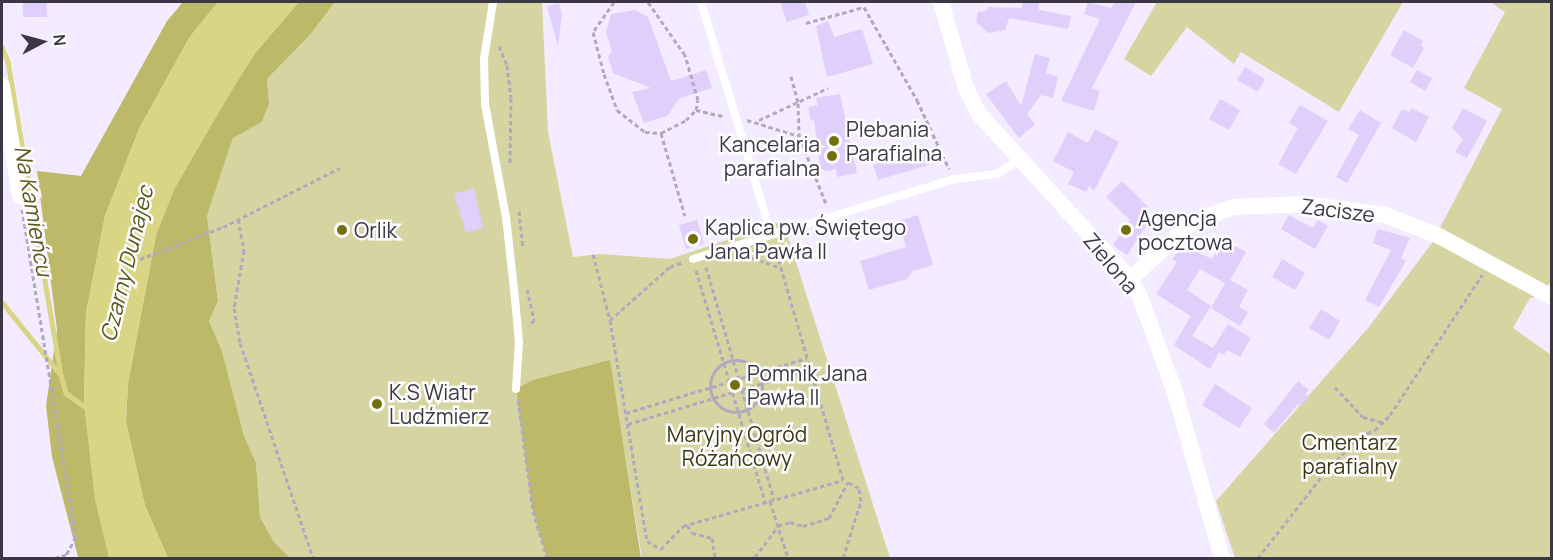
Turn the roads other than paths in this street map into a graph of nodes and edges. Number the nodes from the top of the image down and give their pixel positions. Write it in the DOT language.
graph roads {
  1 [pos="493,2"];
  2 [pos="702,2"];
  3 [pos="941,2"];
  4 [pos="2,86"];
  5 [pos="1019,160"];
  6 [pos="20,196"];
  7 [pos="771,234"];
  8 [pos="693,259"];
  9 [pos="1130,279"];
  10 [pos="1551,297"];
  11 [pos="516,389"];
  12 [pos="1222,558"];
  1 -- 11 [label="lane"];
  2 -- 7 [label="lane"];
  3 -- 5 [label="street, Zielona"];
  4 -- 6 [label="street"];
  5 -- 7 [label="lane"];
  5 -- 9 [label="street, Zielona"];
  7 -- 8 [label="lane"];
  9 -- 10 [label="street, Zacisze"];
  9 -- 12 [label="street, Zielona"];
}
